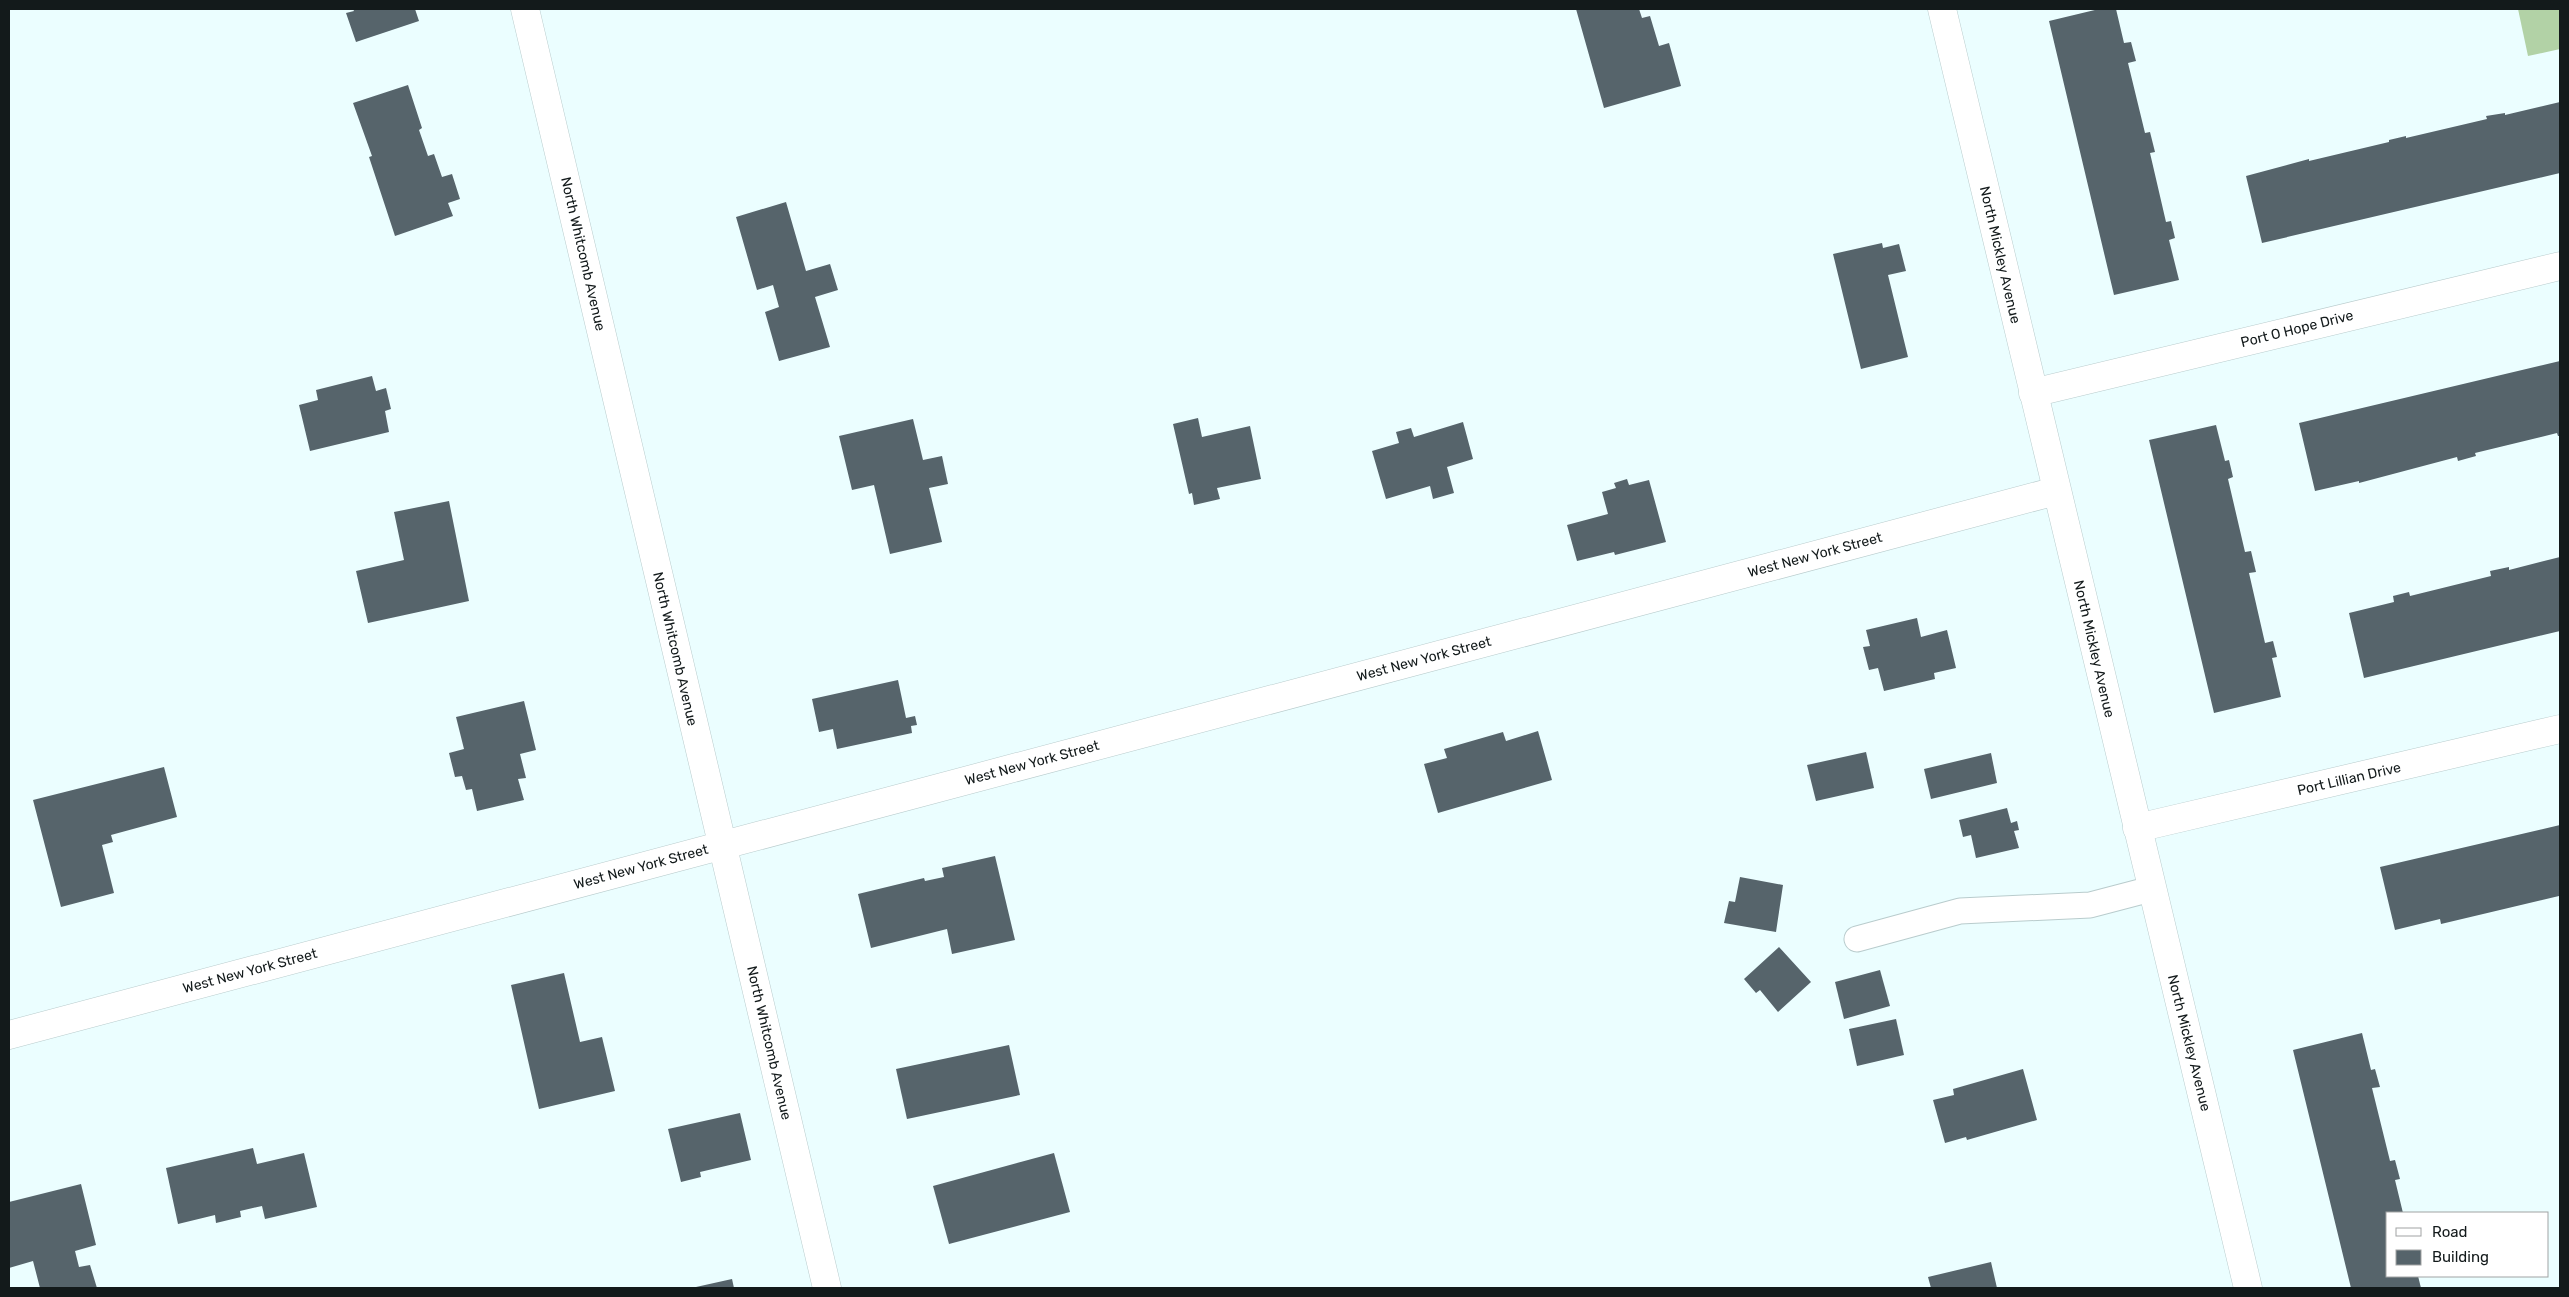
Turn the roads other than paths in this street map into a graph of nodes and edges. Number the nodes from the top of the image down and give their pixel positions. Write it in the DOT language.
graph roads {
  1 [pos="525,9"];
  2 [pos="1942,9"];
  3 [pos="2560,266"];
  4 [pos="2034,393"];
  5 [pos="2056,491"];
  6 [pos="2560,729"];
  7 [pos="2137,828"];
  8 [pos="721,846"];
  9 [pos="2151,889"];
  10 [pos="1858,939"];
  11 [pos="9,1035"];
  12 [pos="828,1288"];
  13 [pos="2248,1288"];
  1 -- 8 [label="street, North Whitcomb Avenue"];
  2 -- 4 [label="street, North Mickley Avenue"];
  3 -- 4 [label="street, Port O Hope Drive"];
  4 -- 5 [label="street, North Mickley Avenue"];
  5 -- 7 [label="street, North Mickley Avenue"];
  5 -- 8 [label="street, West New York Street"];
  6 -- 7 [label="street, Port Lillian Drive"];
  7 -- 9 [label="street, North Mickley Avenue"];
  8 -- 11 [label="street, West New York Street"];
  8 -- 12 [label="street, North Whitcomb Avenue"];
  9 -- 10 [label="lane"];
  9 -- 13 [label="street, North Mickley Avenue"];
}
